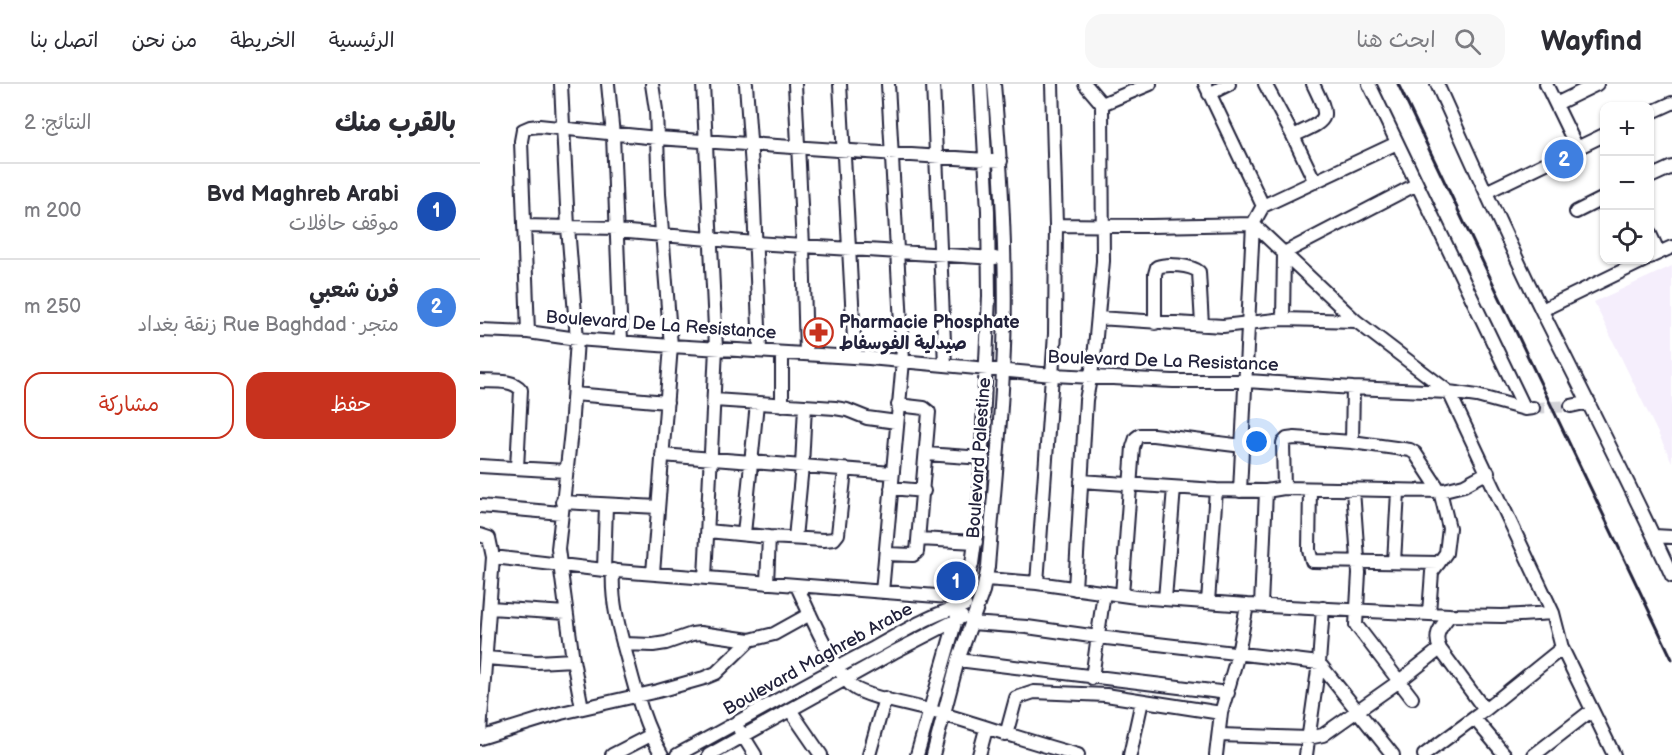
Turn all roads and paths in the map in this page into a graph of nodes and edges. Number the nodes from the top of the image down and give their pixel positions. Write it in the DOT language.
graph roads {
  1 [pos="561,84"];
  2 [pos="608,84"];
  3 [pos="652,84"];
  4 [pos="703,84"];
  5 [pos="746,84"];
  6 [pos="795,84"];
  7 [pos="840,84"];
  8 [pos="888,84"];
  9 [pos="933,84"];
  10 [pos="981,84"];
  11 [pos="994,84"];
  12 [pos="1052,84"];
  13 [pos="1085,84"];
  14 [pos="1150,84"];
  15 [pos="1229,84"];
  16 [pos="1265,84"];
  17 [pos="1313,84"];
  18 [pos="1370,84"];
  19 [pos="1437,84"];
  20 [pos="1546,84"];
  21 [pos="1597,84"];
  22 [pos="1207,89"];
  23 [pos="1672,103"];
  24 [pos="1102,104"];
  25 [pos="1556,104"];
  26 [pos="1654,111"];
  27 [pos="564,130"];
  28 [pos="614,135"];
  29 [pos="1293,136"];
  30 [pos="657,138"];
  31 [pos="1600,140"];
  32 [pos="705,141"];
  33 [pos="750,143"];
  34 [pos="1397,143"];
  35 [pos="798,147"];
  36 [pos="1577,148"];
  37 [pos="844,152"];
  38 [pos="891,155"];
  39 [pos="936,158"];
  40 [pos="985,161"];
  41 [pos="1001,161"];
  42 [pos="1672,167"];
  43 [pos="1654,175"];
  44 [pos="1315,182"];
  45 [pos="1417,184"];
  46 [pos="1485,192"];
  47 [pos="1600,200"];
  48 [pos="1263,206"];
  49 [pos="1576,212"];
  50 [pos="1253,224"];
  51 [pos="1056,225"];
  52 [pos="524,226"];
  53 [pos="1103,226"];
  54 [pos="568,227"];
  55 [pos="617,229"];
  56 [pos="662,234"];
  57 [pos="711,240"];
  58 [pos="755,243"];
  59 [pos="803,246"];
  60 [pos="1672,247"];
  61 [pos="849,248"];
  62 [pos="897,251"];
  63 [pos="939,253"];
  64 [pos="1284,253"];
  65 [pos="1654,255"];
  66 [pos="989,257"];
  67 [pos="1005,259"];
  68 [pos="1637,264"];
  69 [pos="1542,310"];
  70 [pos="1098,318"];
  71 [pos="1283,319"];
  72 [pos="1356,321"];
  73 [pos="1155,323"];
  74 [pos="1248,324"];
  75 [pos="1202,326"];
  76 [pos="480,330"];
  77 [pos="528,332"];
  78 [pos="577,339"];
  79 [pos="621,341"];
  80 [pos="671,346"];
  81 [pos="716,348"];
  82 [pos="760,351"];
  83 [pos="782,353"];
  84 [pos="806,353"];
  85 [pos="855,357"];
  86 [pos="903,361"];
  87 [pos="945,365"];
  88 [pos="986,368"];
  89 [pos="1003,370"];
  90 [pos="1053,375"];
  91 [pos="1090,377"];
  92 [pos="480,381"];
  93 [pos="1247,381"];
  94 [pos="1353,388"];
  95 [pos="1449,392"];
  96 [pos="574,394"];
  97 [pos="714,400"];
  98 [pos="667,402"];
  99 [pos="1590,402"];
  100 [pos="757,403"];
  101 [pos="782,405"];
  102 [pos="898,405"];
  103 [pos="805,406"];
  104 [pos="1571,406"];
  105 [pos="897,422"];
  106 [pos="1352,442"];
  107 [pos="1243,446"];
  108 [pos="926,454"];
  109 [pos="662,455"];
  110 [pos="711,458"];
  111 [pos="983,458"];
  112 [pos="753,461"];
  113 [pos="480,465"];
  114 [pos="802,466"];
  115 [pos="518,468"];
  116 [pos="845,470"];
  117 [pos="566,471"];
  118 [pos="1488,472"];
  119 [pos="892,473"];
  120 [pos="1081,481"];
  121 [pos="1131,485"];
  122 [pos="891,488"];
  123 [pos="1174,488"];
  124 [pos="1284,488"];
  125 [pos="1310,489"];
  126 [pos="1216,490"];
  127 [pos="1353,490"];
  128 [pos="924,491"];
  129 [pos="1240,491"];
  130 [pos="1266,491"];
  131 [pos="1440,491"];
  132 [pos="1398,492"];
  133 [pos="480,506"];
  134 [pos="606,506"];
  135 [pos="658,507"];
  136 [pos="562,508"];
  137 [pos="708,531"];
  138 [pos="744,534"];
  139 [pos="480,535"];
  140 [pos="1654,536"];
  141 [pos="769,537"];
  142 [pos="1672,537"];
  143 [pos="795,538"];
  144 [pos="919,539"];
  145 [pos="976,542"];
  146 [pos="886,554"];
  147 [pos="493,557"];
  148 [pos="1358,561"];
  149 [pos="1394,562"];
  150 [pos="1439,563"];
  151 [pos="560,564"];
  152 [pos="609,570"];
  153 [pos="653,573"];
  154 [pos="1672,576"];
  155 [pos="705,578"];
  156 [pos="986,579"];
  157 [pos="767,583"];
  158 [pos="1037,583"];
  159 [pos="797,586"];
  160 [pos="1075,589"];
  161 [pos="882,592"];
  162 [pos="1104,592"];
  163 [pos="1122,595"];
  164 [pos="1165,599"];
  165 [pos="1208,602"];
  166 [pos="1247,605"];
  167 [pos="1261,605"];
  168 [pos="490,608"];
  169 [pos="960,608"];
  170 [pos="1323,608"];
  171 [pos="1358,610"];
  172 [pos="974,612"];
  173 [pos="566,613"];
  174 [pos="1429,613"];
  175 [pos="1553,613"];
  176 [pos="810,614"];
  177 [pos="1450,615"];
  178 [pos="1098,637"];
  179 [pos="750,640"];
  180 [pos="623,644"];
  181 [pos="1562,648"];
  182 [pos="1440,649"];
  183 [pos="1238,654"];
  184 [pos="486,657"];
  185 [pos="573,660"];
  186 [pos="958,660"];
  187 [pos="1319,663"];
  188 [pos="839,666"];
  189 [pos="846,678"];
  190 [pos="1092,678"];
  191 [pos="1398,682"];
  192 [pos="1228,693"];
  193 [pos="637,696"];
  194 [pos="885,698"];
  195 [pos="1412,698"];
  196 [pos="1142,701"];
  197 [pos="582,708"];
  198 [pos="790,710"];
  199 [pos="929,710"];
  200 [pos="1485,710"];
  201 [pos="1592,710"];
  202 [pos="1357,712"];
  203 [pos="1221,713"];
  204 [pos="943,714"];
  205 [pos="1474,718"];
  206 [pos="736,724"];
  207 [pos="986,729"];
  208 [pos="480,733"];
  209 [pos="651,735"];
  210 [pos="1006,735"];
  211 [pos="1220,735"];
  212 [pos="743,736"];
  213 [pos="480,738"];
  214 [pos="1308,738"];
  215 [pos="1033,749"];
  216 [pos="612,755"];
  217 [pos="662,755"];
  218 [pos="677,755"];
  219 [pos="709,755"];
  220 [pos="755,755"];
  221 [pos="821,755"];
  222 [pos="869,755"];
  223 [pos="916,755"];
  224 [pos="933,755"];
  225 [pos="979,755"];
  226 [pos="1078,755"];
  227 [pos="1130,755"];
  228 [pos="1216,755"];
  229 [pos="1306,755"];
  230 [pos="1393,755"];
  231 [pos="1424,755"];
  232 [pos="1505,755"];
  233 [pos="1534,755"];
  234 [pos="1614,755"];
  1 -- 27 [label="street"];
  2 -- 28 [label="street"];
  3 -- 30 [label="street"];
  4 -- 32 [label="street"];
  5 -- 33 [label="street"];
  6 -- 35 [label="street"];
  7 -- 37 [label="street"];
  8 -- 38 [label="street"];
  9 -- 39 [label="street"];
  10 -- 40 [label="street, Boulevard Palestine"];
  11 -- 41 [label="street, Boulevard Palestine"];
  12 -- 51 [label="street"];
  13 -- 24 [label="street"];
  14 -- 24 [label="street"];
  15 -- 22 [label="street"];
  16 -- 29 [label="street"];
  17 -- 29 [label="street"];
  18 -- 34 [label="street"];
  19 -- 46 [label="street"];
  20 -- 25 [label="street"];
  21 -- 25 [label="street"];
  22 -- 48 [label="street"];
  23 -- 26 [label="street"];
  24 -- 53 [label="street"];
  25 -- 36 [label="street"];
  27 -- 28 [label="street"];
  27 -- 52 [label="street"];
  27 -- 54 [label="street"];
  28 -- 30 [label="street"];
  28 -- 55 [label="street"];
  29 -- 44 [label="street"];
  30 -- 32 [label="street"];
  30 -- 56 [label="street"];
  31 -- 36 [label="street"];
  32 -- 33 [label="street"];
  32 -- 57 [label="street"];
  33 -- 35 [label="street"];
  33 -- 58 [label="street"];
  34 -- 44 [label="street"];
  34 -- 45 [label="street"];
  35 -- 37 [label="street"];
  35 -- 59 [label="street"];
  36 -- 46 [label="street"];
  37 -- 38 [label="street"];
  37 -- 61 [label="street"];
  38 -- 39 [label="street"];
  38 -- 62 [label="street"];
  39 -- 40 [label="street"];
  39 -- 63 [label="street"];
  40 -- 41 [label="street"];
  40 -- 66 [label="street, Boulevard Palestine"];
  41 -- 67 [label="street, Boulevard Palestine"];
  42 -- 43 [label="street"];
  44 -- 48 [label="street"];
  45 -- 64 [label="street"];
  45 -- 95 [label="street, Boulevard De La Resistance"];
  46 -- 69 [label="street"];
  47 -- 49 [label="street"];
  48 -- 50 [label="street"];
  50 -- 53 [label="street"];
  50 -- 64 [label="street"];
  50 -- 74 [label="street"];
  51 -- 53 [label="street"];
  51 -- 90 [label="street"];
  52 -- 54 [label="street"];
  52 -- 77 [label="street"];
  53 -- 70 [label="street"];
  54 -- 55 [label="street"];
  54 -- 78 [label="street"];
  55 -- 56 [label="street"];
  55 -- 79 [label="street"];
  56 -- 57 [label="street"];
  56 -- 80 [label="street"];
  57 -- 58 [label="street"];
  57 -- 81 [label="street"];
  58 -- 59 [label="street"];
  58 -- 82 [label="street"];
  59 -- 61 [label="street"];
  59 -- 84 [label="street"];
  60 -- 65 [label="street"];
  61 -- 62 [label="street"];
  61 -- 85 [label="street"];
  62 -- 63 [label="street"];
  62 -- 86 [label="street"];
  63 -- 66 [label="street"];
  63 -- 87 [label="street"];
  64 -- 71 [label="street"];
  64 -- 72 [label="street"];
  66 -- 67 [label="street"];
  66 -- 88 [label="street, Boulevard Palestine"];
  67 -- 89 [label="street, Boulevard Palestine"];
  68 -- 69 [label="street"];
  69 -- 99 [label="street"];
  70 -- 73 [label="street"];
  70 -- 91 [label="street"];
  71 -- 72 [label="street"];
  71 -- 74 [label="street"];
  72 -- 95 [label="street"];
  73 -- 75 [label="street"];
  73 -- 75 [label="street"];
  74 -- 75 [label="street"];
  74 -- 93 [label="street"];
  76 -- 77 [label="street, Boulevard De La Resistance"];
  77 -- 78 [label="street, Boulevard De La Resistance"];
  78 -- 79 [label="street, Boulevard De La Resistance"];
  78 -- 96 [label="street"];
  79 -- 80 [label="street, Boulevard De La Resistance"];
  80 -- 81 [label="street, Boulevard De La Resistance"];
  80 -- 98 [label="street"];
  81 -- 82 [label="street, Boulevard De La Resistance"];
  81 -- 97 [label="street"];
  82 -- 83 [label="street, Boulevard De La Resistance"];
  83 -- 84 [label="street, Boulevard De La Resistance"];
  83 -- 101 [label="street"];
  84 -- 85 [label="street, Boulevard De La Resistance"];
  85 -- 86 [label="street, Boulevard De La Resistance"];
  86 -- 87 [label="street, Boulevard De La Resistance"];
  86 -- 102 [label="street"];
  87 -- 88 [label="street, Boulevard De La Resistance"];
  88 -- 89 [label="street, Boulevard De La Resistance"];
  88 -- 111 [label="street, Boulevard Palestine"];
  89 -- 90 [label="street, Boulevard De La Resistance"];
  89 -- 156 [label="street, Boulevard Palestine"];
  90 -- 91 [label="street, Boulevard De La Resistance"];
  90 -- 158 [label="street"];
  91 -- 93 [label="street, Boulevard De La Resistance"];
  91 -- 120 [label="street"];
  92 -- 115 [label="street"];
  93 -- 94 [label="street, Boulevard De La Resistance"];
  93 -- 107 [label="street"];
  94 -- 95 [label="street, Boulevard De La Resistance"];
  94 -- 106 [label="street"];
  95 -- 118 [label="street"];
  96 -- 98 [label="street"];
  96 -- 117 [label="street"];
  97 -- 100 [label="street"];
  97 -- 110 [label="street"];
  98 -- 109 [label="street"];
  99 -- 104 [label="street"];
  99 -- 140 [label="street"];
  100 -- 101 [label="street"];
  100 -- 112 [label="street"];
  101 -- 103 [label="street"];
  102 -- 105 [label="street"];
  102 -- 108 [label="street"];
  103 -- 105 [label="street"];
  103 -- 114 [label="street"];
  105 -- 119 [label="street"];
  106 -- 124 [label="street"];
  106 -- 131 [label="street"];
  107 -- 121 [label="street"];
  107 -- 129 [label="street"];
  108 -- 111 [label="street"];
  108 -- 128 [label="street"];
  109 -- 110 [label="street"];
  109 -- 135 [label="street"];
  110 -- 112 [label="street"];
  110 -- 137 [label="street"];
  111 -- 145 [label="street, Boulevard Palestine"];
  112 -- 114 [label="street"];
  112 -- 138 [label="street"];
  113 -- 115 [label="street"];
  114 -- 116 [label="street"];
  114 -- 143 [label="street"];
  115 -- 117 [label="street"];
  116 -- 119 [label="street"];
  116 -- 143 [label="street"];
  117 -- 136 [label="street"];
  118 -- 131 [label="street"];
  118 -- 175 [label="street"];
  119 -- 122 [label="street"];
  120 -- 121 [label="street"];
  120 -- 160 [label="street"];
  121 -- 123 [label="street"];
  121 -- 163 [label="street"];
  122 -- 128 [label="street"];
  122 -- 146 [label="street"];
  123 -- 126 [label="street"];
  123 -- 164 [label="street"];
  124 -- 125 [label="street"];
  124 -- 130 [label="street"];
  125 -- 127 [label="street"];
  125 -- 148 [label="street"];
  126 -- 129 [label="street"];
  126 -- 165 [label="street"];
  127 -- 132 [label="street"];
  127 -- 148 [label="street"];
  128 -- 144 [label="street"];
  129 -- 130 [label="street"];
  130 -- 167 [label="street"];
  131 -- 132 [label="street"];
  131 -- 150 [label="street"];
  132 -- 149 [label="street"];
  133 -- 136 [label="street"];
  134 -- 135 [label="street"];
  134 -- 136 [label="street"];
  134 -- 152 [label="street"];
  135 -- 153 [label="street"];
  136 -- 151 [label="street"];
  137 -- 138 [label="street"];
  137 -- 155 [label="street"];
  138 -- 141 [label="street"];
  139 -- 147 [label="street"];
  140 -- 142 [label="street"];
  140 -- 154 [label="street"];
  141 -- 143 [label="street"];
  141 -- 157 [label="street"];
  144 -- 145 [label="street"];
  144 -- 146 [label="street"];
  145 -- 169 [label="street, Boulevard Palestine"];
  146 -- 161 [label="street"];
  147 -- 151 [label="street"];
  147 -- 168 [label="street"];
  148 -- 149 [label="street"];
  148 -- 171 [label="street"];
  149 -- 150 [label="street"];
  150 -- 174 [label="street"];
  151 -- 152 [label="street"];
  151 -- 173 [label="street"];
  152 -- 153 [label="street"];
  152 -- 180 [label="street"];
  153 -- 155 [label="street"];
  155 -- 157 [label="street"];
  156 -- 158 [label="street"];
  156 -- 172 [label="street, Boulevard Palestine"];
  157 -- 159 [label="street"];
  158 -- 160 [label="street"];
  159 -- 161 [label="street"];
  159 -- 176 [label="street"];
  160 -- 162 [label="street"];
  161 -- 169 [label="street"];
  162 -- 163 [label="street"];
  162 -- 178 [label="street"];
  163 -- 164 [label="street"];
  164 -- 165 [label="street"];
  165 -- 166 [label="street"];
  166 -- 167 [label="street"];
  166 -- 183 [label="street"];
  167 -- 170 [label="street"];
  168 -- 173 [label="street"];
  168 -- 184 [label="street"];
  169 -- 172 [label="street, Boulevard Maghreb Arabe"];
  169 -- 188 [label="street, Boulevard Maghreb Arabe"];
  169 -- 189 [label="street, Boulevard Maghreb Arabe"];
  169 -- 199 [label="street, Boulevard Palestine"];
  170 -- 171 [label="street"];
  170 -- 187 [label="street"];
  171 -- 174 [label="street"];
  171 -- 191 [label="street"];
  172 -- 178 [label="street, Boulevard Maghreb Arabe"];
  172 -- 186 [label="street, Boulevard Palestine"];
  173 -- 185 [label="street"];
  174 -- 177 [label="street"];
  175 -- 177 [label="street"];
  175 -- 181 [label="street"];
  176 -- 179 [label="street"];
  176 -- 188 [label="street"];
  177 -- 182 [label="street"];
  178 -- 183 [label="street, Boulevard Maghreb Arabe"];
  178 -- 190 [label="street"];
  179 -- 180 [label="street"];
  179 -- 193 [label="street"];
  180 -- 193 [label="street"];
  181 -- 200 [label="street"];
  181 -- 201 [label="street"];
  182 -- 191 [label="street"];
  182 -- 200 [label="street"];
  183 -- 187 [label="street, Boulevard Maghreb Arabe"];
  183 -- 192 [label="street"];
  184 -- 185 [label="street"];
  184 -- 208 [label="street"];
  185 -- 197 [label="street"];
  186 -- 190 [label="street"];
  186 -- 204 [label="street, Boulevard Palestine"];
  187 -- 202 [label="street"];
  187 -- 214 [label="street"];
  188 -- 189 [label="street"];
  188 -- 206 [label="street, Boulevard Maghreb Arabe"];
  189 -- 194 [label="street"];
  189 -- 198 [label="street, Boulevard Maghreb Arabe"];
  190 -- 192 [label="street"];
  191 -- 195 [label="street"];
  191 -- 202 [label="street"];
  192 -- 203 [label="street"];
  193 -- 197 [label="street"];
  193 -- 209 [label="street"];
  194 -- 199 [label="street"];
  194 -- 222 [label="street"];
  196 -- 203 [label="street"];
  196 -- 210 [label="street"];
  196 -- 227 [label="street"];
  197 -- 213 [label="street"];
  198 -- 212 [label="street, Boulevard Maghreb Arabe"];
  198 -- 221 [label="street"];
  199 -- 204 [label="street"];
  199 -- 223 [label="street, Boulevard Palestine"];
  200 -- 205 [label="street"];
  201 -- 233 [label="street"];
  201 -- 234 [label="street"];
  202 -- 214 [label="street"];
  202 -- 230 [label="street"];
  203 -- 211 [label="street"];
  204 -- 207 [label="street"];
  204 -- 224 [label="street, Boulevard Palestine"];
  205 -- 231 [label="street"];
  205 -- 232 [label="street"];
  206 -- 212 [label="street"];
  206 -- 218 [label="street, Boulevard Maghreb Arabe"];
  207 -- 210 [label="street"];
  207 -- 225 [label="street"];
  209 -- 216 [label="street"];
  209 -- 217 [label="street"];
  210 -- 215 [label="street"];
  211 -- 214 [label="street"];
  211 -- 228 [label="street"];
  212 -- 219 [label="street, Boulevard Maghreb Arabe"];
  212 -- 220 [label="street"];
  214 -- 229 [label="street"];
  215 -- 226 [label="street"];
}
